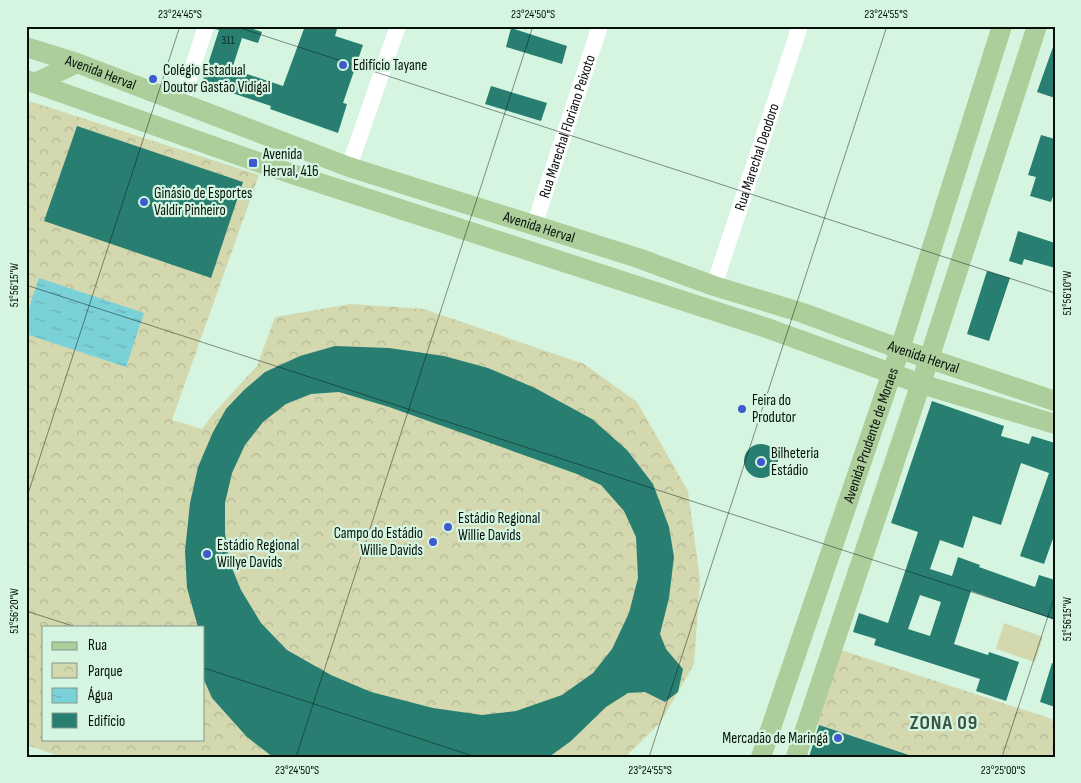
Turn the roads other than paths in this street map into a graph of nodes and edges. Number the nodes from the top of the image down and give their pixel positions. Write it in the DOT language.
graph roads {
  1 [pos="206,26"];
  2 [pos="398,26"];
  3 [pos="600,26"];
  4 [pos="800,26"];
  5 [pos="1002,26"];
  6 [pos="1037,26"];
  7 [pos="26,47"];
  8 [pos="77,63"];
  9 [pos="30,82"];
  10 [pos="181,102"];
  11 [pos="349,167"];
  12 [pos="499,214"];
  13 [pos="534,226"];
  14 [pos="469,231"];
  15 [pos="638,258"];
  16 [pos="714,286"];
  17 [pos="664,295"];
  18 [pos="803,313"];
  19 [pos="764,327"];
  20 [pos="900,349"];
  21 [pos="929,359"];
  22 [pos="892,372"];
  23 [pos="921,384"];
  24 [pos="1055,401"];
  25 [pos="1055,424"];
  26 [pos="761,757"];
  27 [pos="796,757"];
  1 -- 10 [label="street"];
  2 -- 11 [label="street"];
  3 -- 13 [label="street, Rua Marechal Floriano Peixoto"];
  4 -- 16 [label="street, Rua Marechal Deodoro"];
  5 -- 20 [label="main road, Avenida Prudente de Moraes"];
  6 -- 21 [label="main road, Avenida Prudente de Moraes"];
  7 -- 8 [label="main road, Avenida Herval"];
  8 -- 9 [label="main road"];
  8 -- 10 [label="main road, Avenida Herval"];
  9 -- 14 [label="main road, Avenida Herval"];
  10 -- 11 [label="main road, Avenida Herval"];
  11 -- 12 [label="main road, Avenida Herval"];
  12 -- 13 [label="main road, Avenida Herval"];
  12 -- 14 [label="main road"];
  13 -- 15 [label="main road, Avenida Herval"];
  14 -- 17 [label="main road, Avenida Herval"];
  15 -- 16 [label="main road, Avenida Herval"];
  15 -- 17 [label="main road"];
  16 -- 18 [label="main road, Avenida Herval"];
  17 -- 19 [label="main road, Avenida Herval"];
  18 -- 19 [label="main road"];
  18 -- 20 [label="main road, Avenida Herval"];
  19 -- 22 [label="main road, Avenida Herval"];
  20 -- 21 [label="main road, Avenida Herval"];
  20 -- 22 [label="main road, Avenida Prudente de Moraes"];
  21 -- 23 [label="main road, Avenida Prudente de Moraes"];
  21 -- 24 [label="main road, Avenida Herval"];
  22 -- 23 [label="main road, Avenida Herval"];
  22 -- 26 [label="main road, Avenida Prudente de Moraes"];
  23 -- 25 [label="main road, Avenida Herval"];
  23 -- 27 [label="main road, Avenida Prudente de Moraes"];
}
